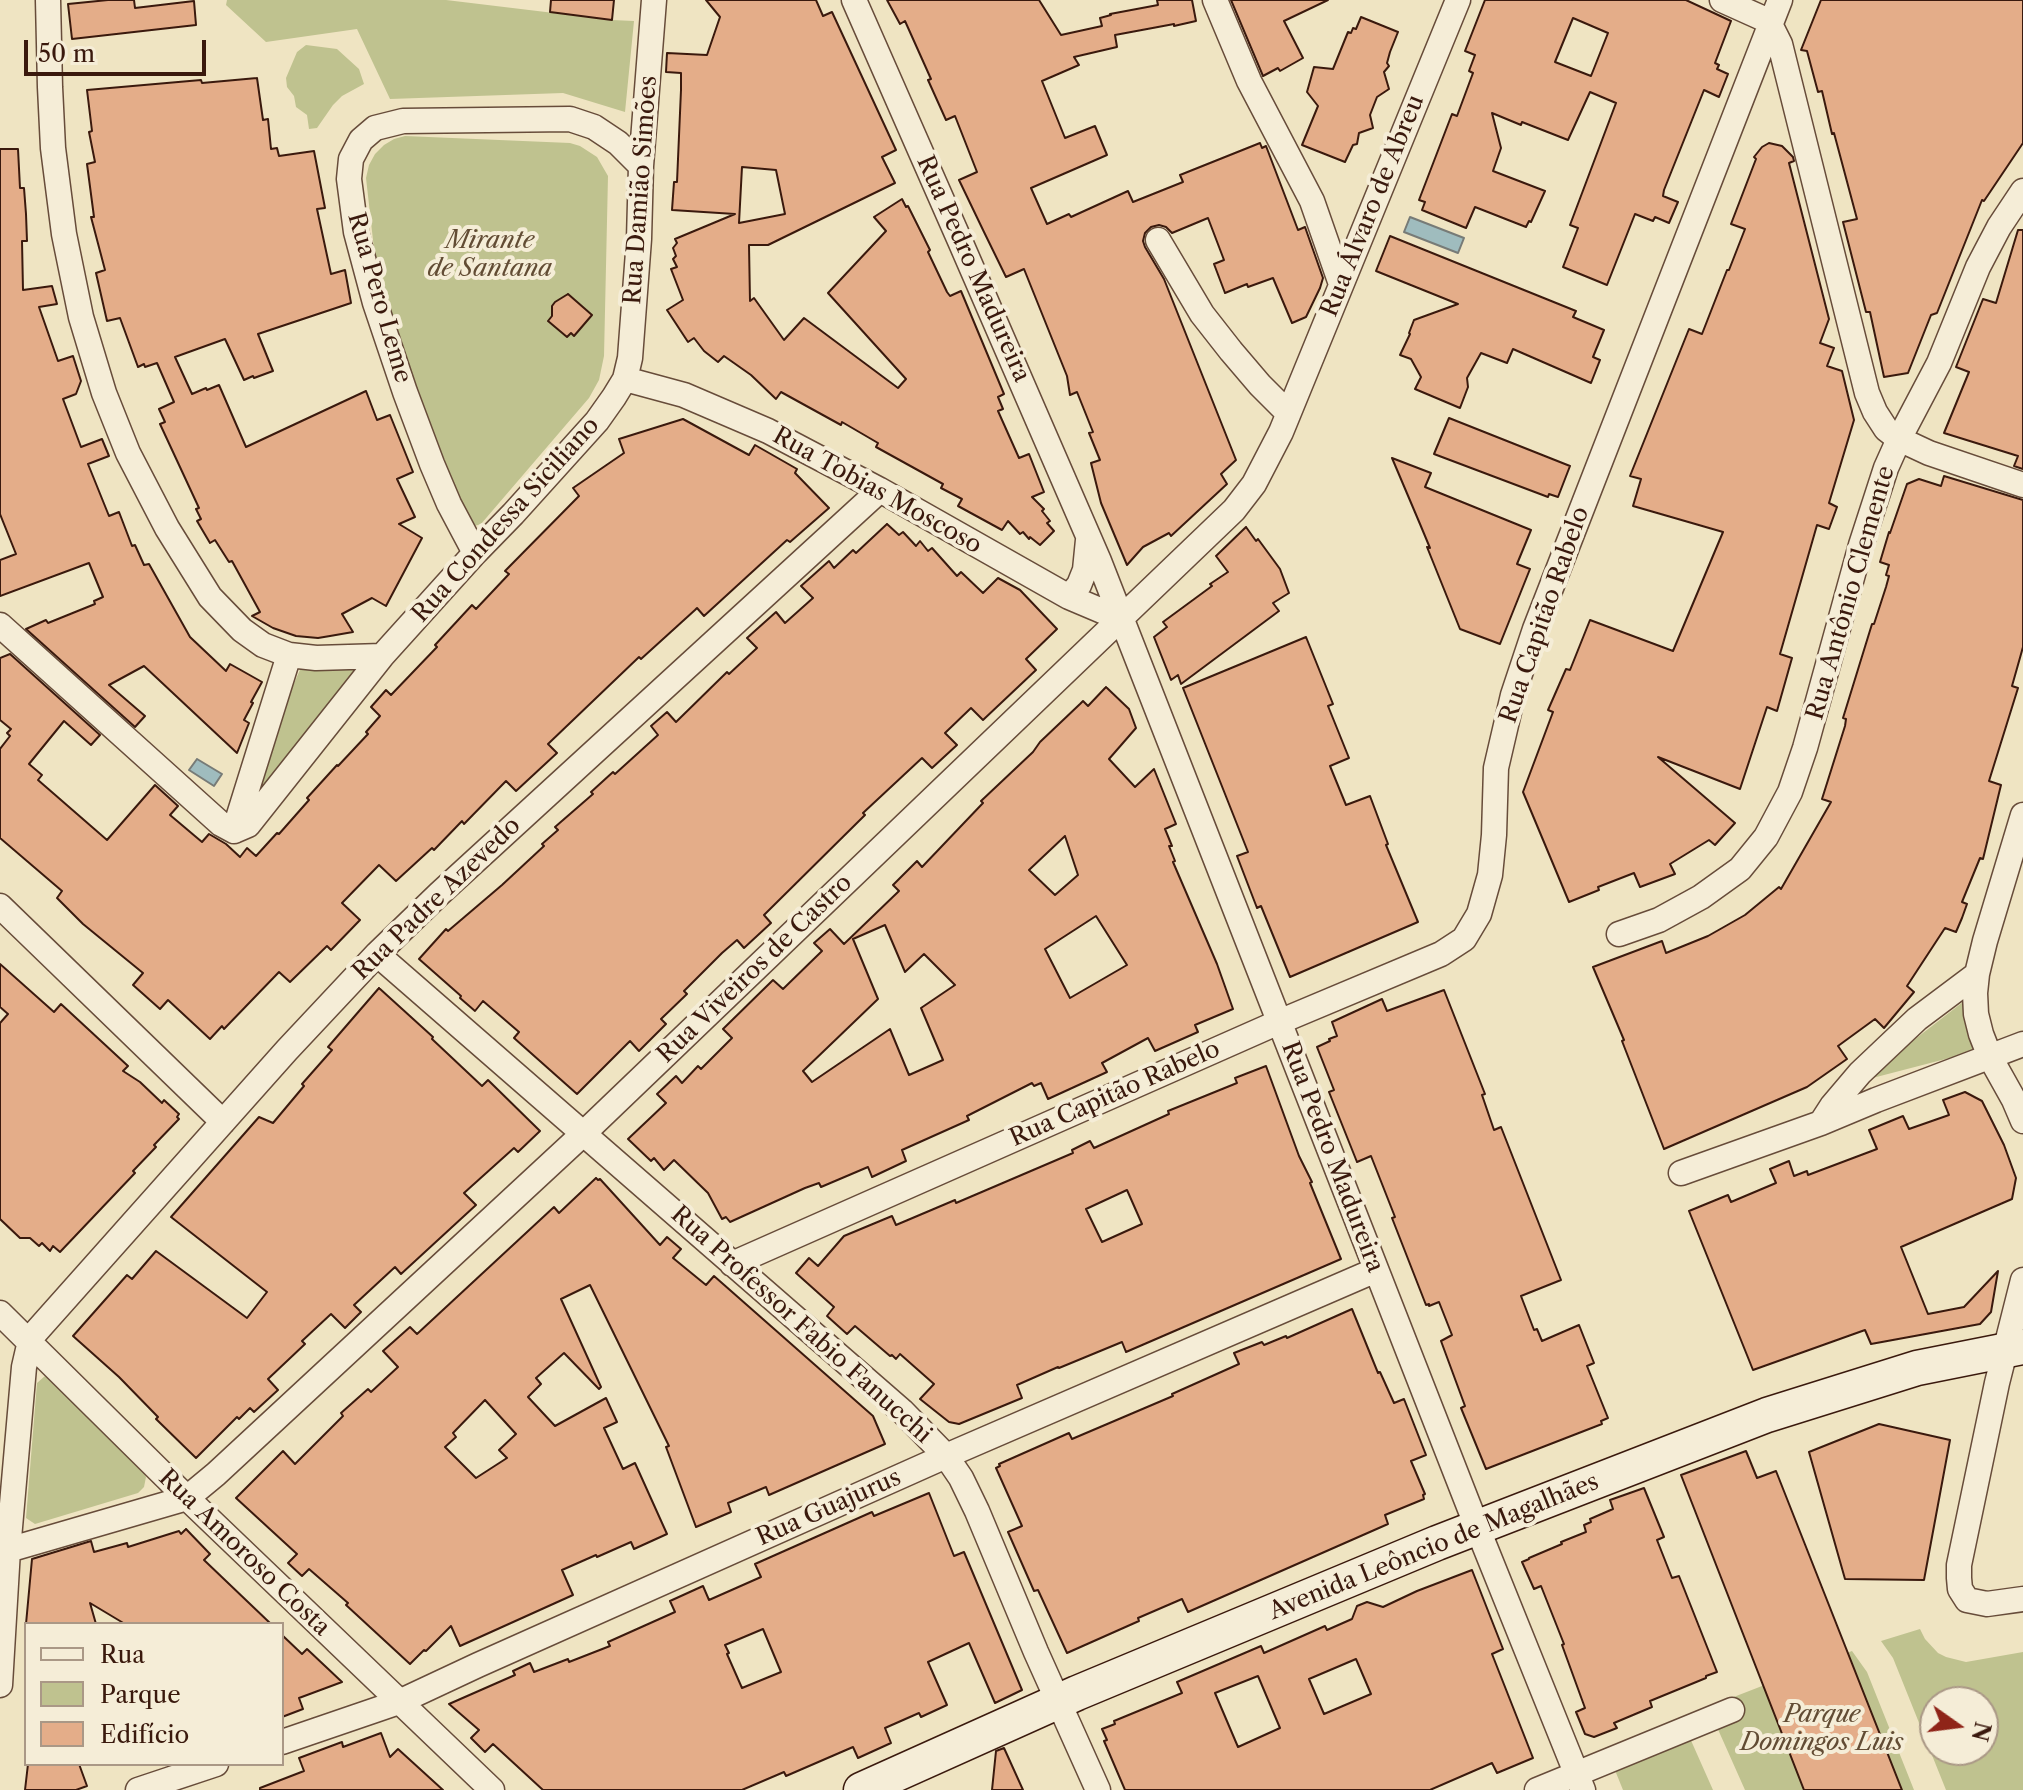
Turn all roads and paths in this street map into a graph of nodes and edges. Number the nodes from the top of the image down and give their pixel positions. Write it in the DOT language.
graph roads {
  1 [pos="48,0"];
  2 [pos="654,0"];
  3 [pos="854,0"];
  4 [pos="1215,0"];
  5 [pos="1458,0"];
  6 [pos="1722,0"];
  7 [pos="1780,0"];
  8 [pos="1770,24"];
  9 [pos="641,166"];
  10 [pos="2023,191"];
  11 [pos="1158,240"];
  12 [pos="1341,284"];
  13 [pos="625,379"];
  14 [pos="1288,413"];
  15 [pos="1899,439"];
  16 [pos="2023,485"];
  17 [pos="880,490"];
  18 [pos="1088,540"];
  19 [pos="475,553"];
  20 [pos="1069,597"];
  21 [pos="1121,619"];
  22 [pos="0,625"];
  23 [pos="289,655"];
  24 [pos="382,656"];
  25 [pos="2023,815"];
  26 [pos="234,831"];
  27 [pos="0,906"];
  28 [pos="1619,934"];
  29 [pos="377,954"];
  30 [pos="1977,974"];
  31 [pos="1279,1022"];
  32 [pos="2023,1044"];
  33 [pos="1990,1057"];
  34 [pos="2023,1121"];
  35 [pos="223,1122"];
  36 [pos="1821,1123"];
  37 [pos="584,1133"];
  38 [pos="1681,1173"];
  39 [pos="732,1264"];
  40 [pos="1376,1270"];
  41 [pos="2023,1280"];
  42 [pos="0,1313"];
  43 [pos="30,1341"];
  44 [pos="2014,1348"];
  45 [pos="946,1456"];
  46 [pos="187,1498"];
  47 [pos="1477,1527"];
  48 [pos="4,1549"];
  49 [pos="2023,1599"];
  50 [pos="0,1685"];
  51 [pos="1059,1701"];
  52 [pos="399,1702"];
  53 [pos="1732,1710"];
  54 [pos="284,1741"];
  55 [pos="210,1766"];
  56 [pos="1580,1782"];
  57 [pos="138,1790"];
  58 [pos="492,1790"];
  59 [pos="861,1790"];
  60 [pos="1098,1790"];
  61 [pos="1537,1790"];
  1 -- 23 [label="street"];
  2 -- 9 [label="street, Rua Damião Simões"];
  3 -- 18 [label="street, Rua Pedro Madureira"];
  4 -- 12 [label="street"];
  5 -- 12 [label="street, Rua Álvaro de Abreu"];
  6 -- 8 [label="street"];
  7 -- 8 [label="street, Rua Capitão Rabelo"];
  8 -- 15 [label="street"];
  8 -- 31 [label="street, Rua Capitão Rabelo"];
  9 -- 13 [label="street, Rua Damião Simões"];
  9 -- 19 [label="street, Rua Pero Leme"];
  10 -- 15 [label="street, Rua Antônio Clemente"];
  11 -- 14 [label="street"];
  12 -- 14 [label="street, Rua Álvaro de Abreu"];
  13 -- 17 [label="street, Rua Tobias Moscoso"];
  13 -- 19 [label="street, Rua Condessa Siciliano"];
  14 -- 21 [label="street, Rua Viveiros de Castro"];
  15 -- 16 [label="street"];
  15 -- 28 [label="street, Rua Antônio Clemente"];
  17 -- 20 [label="street, Rua Tobias Moscoso"];
  17 -- 29 [label="street, Rua Padre Azevedo"];
  18 -- 20 [label="street"];
  18 -- 21 [label="street, Rua Pedro Madureira"];
  19 -- 24 [label="street, Rua Condessa Siciliano"];
  20 -- 21 [label="street, Rua Tobias Moscoso"];
  21 -- 31 [label="street, Rua Pedro Madureira"];
  21 -- 37 [label="street, Rua Viveiros de Castro"];
  22 -- 26 [label="street"];
  23 -- 24 [label="street"];
  23 -- 26 [label="street"];
  24 -- 26 [label="street, Rua Condessa Siciliano"];
  25 -- 30 [label="street"];
  27 -- 35 [label="street"];
  29 -- 35 [label="street, Rua Padre Azevedo"];
  29 -- 37 [label="street, Rua Professor Fabio Fanucchi"];
  30 -- 33 [label="street"];
  30 -- 36 [label="street"];
  31 -- 39 [label="street, Rua Capitão Rabelo"];
  31 -- 40 [label="street, Rua Pedro Madureira"];
  32 -- 33 [label="street"];
  33 -- 34 [label="street"];
  33 -- 36 [label="street"];
  35 -- 43 [label="street, Rua Padre Azevedo"];
  36 -- 38 [label="street"];
  37 -- 39 [label="street, Rua Professor Fabio Fanucchi"];
  37 -- 46 [label="street, Rua Viveiros de Castro"];
  39 -- 45 [label="street, Rua Professor Fabio Fanucchi"];
  40 -- 45 [label="street, Rua Guajurus"];
  40 -- 47 [label="street, Rua Pedro Madureira"];
  41 -- 44 [label="street"];
  42 -- 43 [label="street, Rua Amoroso Costa"];
  43 -- 46 [label="street, Rua Amoroso Costa"];
  43 -- 48 [label="street"];
  44 -- 47 [label="main road, Avenida Leôncio de Magalhães"];
  44 -- 49 [label="street"];
  45 -- 51 [label="street, Rua Professor Fabio Fanucchi"];
  45 -- 52 [label="street, Rua Guajurus"];
  46 -- 48 [label="street"];
  46 -- 52 [label="street, Rua Amoroso Costa"];
  47 -- 51 [label="main road, Avenida Leôncio de Magalhães"];
  47 -- 56 [label="street, Rua Pedro Madureira"];
  48 -- 50 [label="street"];
  51 -- 59 [label="main road, Avenida Leôncio de Magalhães"];
  51 -- 60 [label="street, Rua Professor Fabio Fanucchi"];
  52 -- 54 [label="street, Rua Guajurus"];
  52 -- 58 [label="street, Rua Amoroso Costa"];
  53 -- 56 [label="street"];
  55 -- 57 [label="street"];
  56 -- 61 [label="street"];
}
